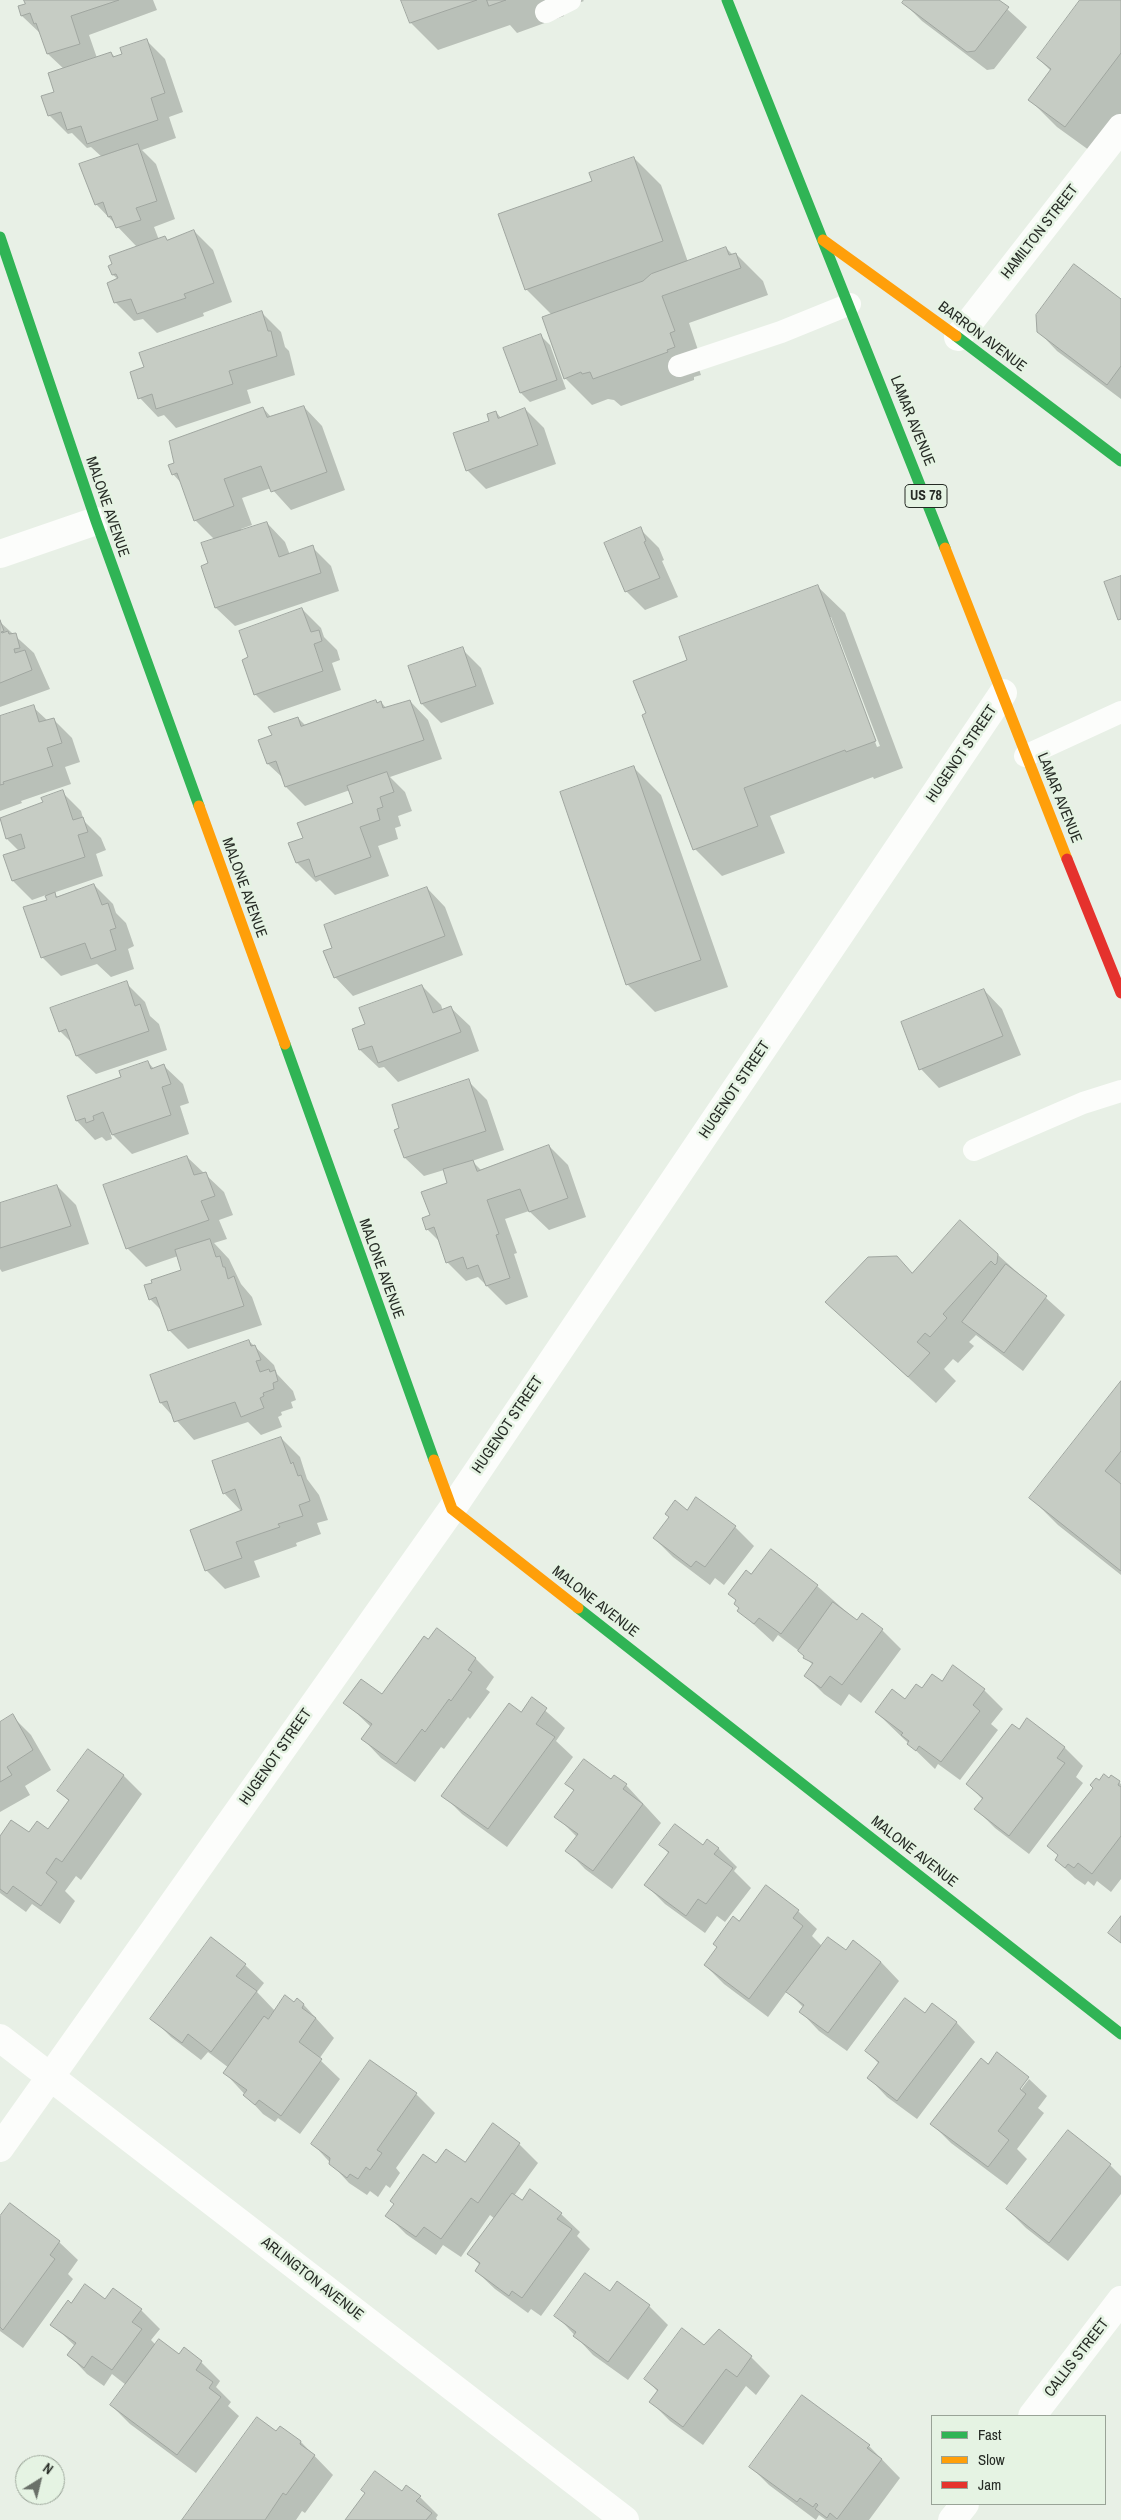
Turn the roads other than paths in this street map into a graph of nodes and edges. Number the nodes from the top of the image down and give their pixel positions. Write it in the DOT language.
graph roads {
  1 [pos="570,0"];
  2 [pos="727,0"];
  3 [pos="546,12"];
  4 [pos="1121,128"];
  5 [pos="0,237"];
  6 [pos="824,240"];
  7 [pos="850,304"];
  8 [pos="958,337"];
  9 [pos="679,366"];
  10 [pos="1121,461"];
  11 [pos="96,521"];
  12 [pos="0,554"];
  13 [pos="1003,693"];
  14 [pos="1121,712"];
  15 [pos="1026,756"];
  16 [pos="1119,983"];
  17 [pos="1121,1091"];
  18 [pos="974,1150"];
  19 [pos="452,1509"];
  20 [pos="1121,2034"];
  21 [pos="0,2038"];
  22 [pos="50,2078"];
  23 [pos="0,2148"];
  24 [pos="1121,2300"];
  25 [pos="1033,2415"];
  26 [pos="964,2505"];
  27 [pos="625,2520"];
  28 [pos="952,2520"];
  1 -- 3 [label="lane"];
  2 -- 6 [label="street, LAMAR AVENUE / US 78"];
  4 -- 8 [label="street, HAMILTON STREET"];
  5 -- 11 [label="street, MALONE AVENUE"];
  6 -- 7 [label="street, LAMAR AVENUE / US 78"];
  6 -- 8 [label="street, BARRON AVENUE"];
  7 -- 9 [label="lane"];
  7 -- 13 [label="street, LAMAR AVENUE / US 78"];
  8 -- 10 [label="street, BARRON AVENUE"];
  11 -- 12 [label="street"];
  11 -- 19 [label="street, MALONE AVENUE"];
  13 -- 15 [label="street, LAMAR AVENUE / US 78"];
  13 -- 19 [label="street, HUGENOT STREET"];
  14 -- 15 [label="lane"];
  15 -- 16 [label="street, LAMAR AVENUE / US 78"];
  17 -- 18 [label="lane"];
  19 -- 20 [label="street, MALONE AVENUE"];
  19 -- 22 [label="street, HUGENOT STREET"];
  21 -- 22 [label="street, ARLINGTON AVENUE"];
  22 -- 23 [label="street, HUGENOT STREET"];
  22 -- 27 [label="street, ARLINGTON AVENUE"];
  24 -- 25 [label="street, CALLIS STREET"];
  26 -- 28 [label="street"];
}
